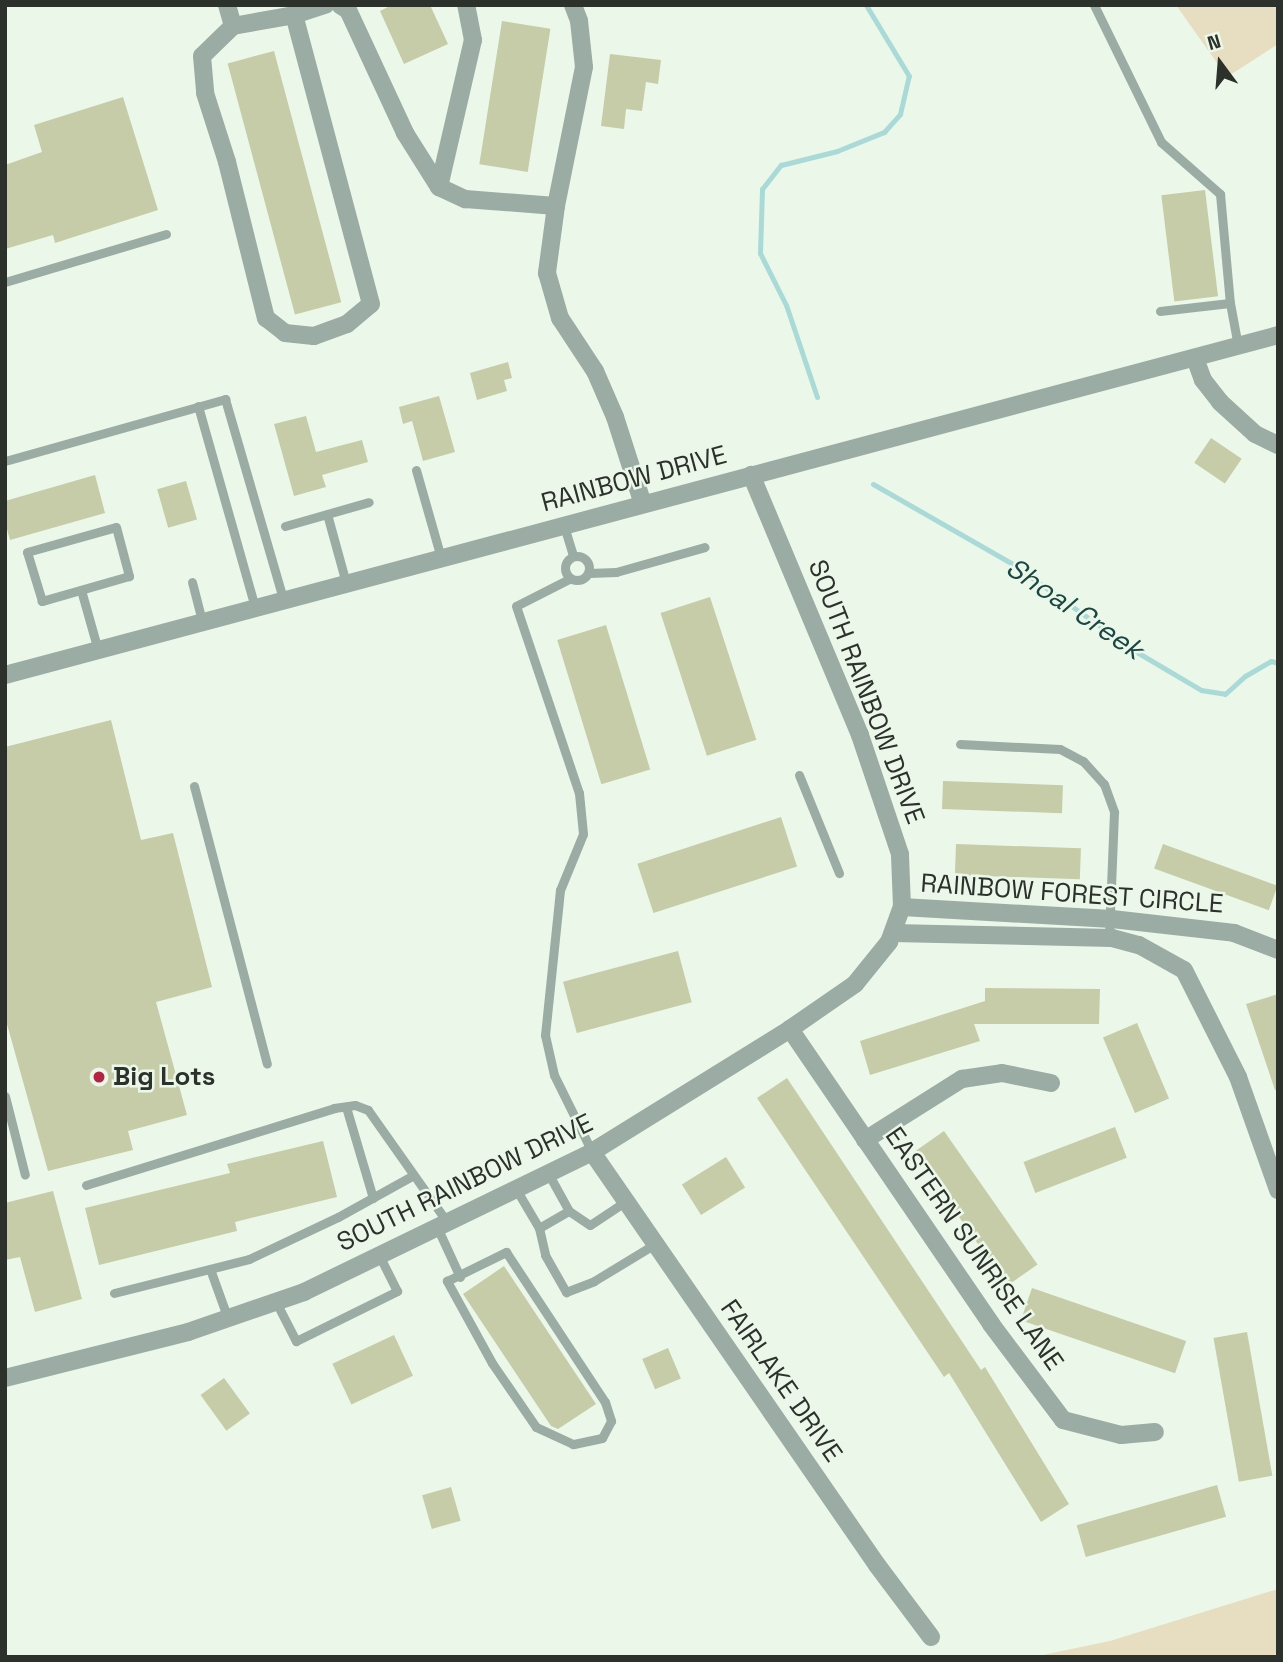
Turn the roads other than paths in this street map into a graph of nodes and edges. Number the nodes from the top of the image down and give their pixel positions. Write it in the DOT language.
graph roads {
  1 [pos="227,5"];
  2 [pos="325,5"];
  3 [pos="340,5"];
  4 [pos="466,5"];
  5 [pos="573,5"];
  6 [pos="1094,5"];
  7 [pos="294,15"];
  8 [pos="233,26"];
  9 [pos="439,187"];
  10 [pos="556,206"];
  11 [pos="166,234"];
  12 [pos="5,282"];
  13 [pos="1230,303"];
  14 [pos="1160,311"];
  15 [pos="1278,335"];
  16 [pos="1238,346"];
  17 [pos="1195,358"];
  18 [pos="198,406"];
  19 [pos="1278,445"];
  20 [pos="5,461"];
  21 [pos="416,470"];
  22 [pos="751,475"];
  23 [pos="369,502"];
  24 [pos="643,504"];
  25 [pos="327,514"];
  26 [pos="285,526"];
  27 [pos="564,526"];
  28 [pos="705,547"];
  29 [pos="573,556"];
  30 [pos="441,558"];
  31 [pos="589,573"];
  32 [pos="569,579"];
  33 [pos="192,582"];
  34 [pos="346,583"];
  35 [pos="81,590"];
  36 [pos="283,599"];
  37 [pos="255,607"];
  38 [pos="202,621"];
  39 [pos="98,650"];
  40 [pos="5,675"];
  41 [pos="960,744"];
  42 [pos="799,775"];
  43 [pos="194,786"];
  44 [pos="839,873"];
  45 [pos="902,907"];
  46 [pos="1109,919"];
  47 [pos="893,933"];
  48 [pos="1109,938"];
  49 [pos="1278,950"];
  50 [pos="790,1030"];
  51 [pos="267,1064"];
  52 [pos="1051,1083"];
  53 [pos="5,1096"];
  54 [pos="346,1107"];
  55 [pos="865,1140"];
  56 [pos="592,1152"];
  57 [pos="547,1172"];
  58 [pos="25,1175"];
  59 [pos="412,1176"];
  60 [pos="86,1185"];
  61 [pos="516,1189"];
  62 [pos="1278,1190"];
  63 [pos="373,1198"];
  64 [pos="626,1201"];
  65 [pos="569,1210"];
  66 [pos="442,1225"];
  67 [pos="539,1228"];
  68 [pos="654,1244"];
  69 [pos="379,1255"];
  70 [pos="211,1269"];
  71 [pos="460,1277"];
  72 [pos="114,1293"];
  73 [pos="276,1302"];
  74 [pos="228,1319"];
  75 [pos="5,1378"];
  76 [pos="1155,1432"];
  77 [pos="931,1637"];
  1 -- 8 [label="street"];
  2 -- 7 [label="street"];
  3 -- 9 [label="street"];
  4 -- 9 [label="street"];
  5 -- 10 [label="street"];
  6 -- 13 [label="lane"];
  7 -- 8 [label="street"];
  7 -- 8 [label="street"];
  9 -- 10 [label="street"];
  10 -- 24 [label="street"];
  11 -- 12 [label="lane"];
  13 -- 14 [label="lane"];
  13 -- 16 [label="lane"];
  15 -- 16 [label="street, RAINBOW DRIVE"];
  16 -- 17 [label="street, RAINBOW DRIVE"];
  17 -- 19 [label="street"];
  17 -- 22 [label="street, RAINBOW DRIVE"];
  18 -- 20 [label="lane"];
  18 -- 36 [label="lane"];
  18 -- 37 [label="lane"];
  21 -- 30 [label="lane"];
  22 -- 24 [label="street, RAINBOW DRIVE"];
  22 -- 45 [label="street, SOUTH RAINBOW DRIVE"];
  23 -- 25 [label="lane"];
  24 -- 27 [label="street, RAINBOW DRIVE"];
  25 -- 26 [label="lane"];
  25 -- 34 [label="lane"];
  27 -- 29 [label="lane"];
  27 -- 30 [label="street, RAINBOW DRIVE"];
  28 -- 31 [label="lane"];
  29 -- 31 [label="lane"];
  29 -- 32 [label="lane"];
  30 -- 34 [label="street, RAINBOW DRIVE"];
  31 -- 32 [label="lane"];
  32 -- 56 [label="lane"];
  33 -- 38 [label="lane"];
  34 -- 36 [label="street, RAINBOW DRIVE"];
  35 -- 35 [label="lane"];
  35 -- 39 [label="lane"];
  36 -- 37 [label="street, RAINBOW DRIVE"];
  37 -- 38 [label="street, RAINBOW DRIVE"];
  38 -- 39 [label="street, RAINBOW DRIVE"];
  39 -- 40 [label="street, RAINBOW DRIVE"];
  41 -- 46 [label="lane"];
  42 -- 44 [label="lane"];
  43 -- 51 [label="lane"];
  45 -- 46 [label="street, RAINBOW FOREST CIRCLE"];
  45 -- 47 [label="street, SOUTH RAINBOW DRIVE"];
  46 -- 48 [label="lane"];
  46 -- 49 [label="street, RAINBOW FOREST CIRCLE"];
  47 -- 48 [label="street"];
  47 -- 50 [label="street, SOUTH RAINBOW DRIVE"];
  48 -- 62 [label="street"];
  50 -- 55 [label="street, EASTERN SUNRISE LANE"];
  50 -- 56 [label="street, SOUTH RAINBOW DRIVE"];
  52 -- 55 [label="street"];
  53 -- 58 [label="lane"];
  54 -- 59 [label="lane"];
  54 -- 60 [label="lane"];
  54 -- 63 [label="lane"];
  55 -- 76 [label="street, EASTERN SUNRISE LANE"];
  56 -- 57 [label="street, SOUTH RAINBOW DRIVE"];
  56 -- 64 [label="street, FAIRLAKE DRIVE"];
  57 -- 61 [label="street, SOUTH RAINBOW DRIVE"];
  57 -- 65 [label="lane"];
  59 -- 63 [label="lane"];
  59 -- 66 [label="lane"];
  61 -- 66 [label="street, SOUTH RAINBOW DRIVE"];
  61 -- 67 [label="lane"];
  63 -- 70 [label="lane"];
  64 -- 65 [label="lane"];
  64 -- 68 [label="street, FAIRLAKE DRIVE"];
  65 -- 67 [label="lane"];
  66 -- 69 [label="street, SOUTH RAINBOW DRIVE"];
  66 -- 71 [label="lane"];
  67 -- 68 [label="lane"];
  68 -- 77 [label="street, FAIRLAKE DRIVE"];
  69 -- 73 [label="street, SOUTH RAINBOW DRIVE"];
  69 -- 73 [label="lane"];
  70 -- 72 [label="lane"];
  70 -- 74 [label="lane"];
  71 -- 71 [label="lane"];
  73 -- 74 [label="street, SOUTH RAINBOW DRIVE"];
  74 -- 75 [label="street, SOUTH RAINBOW DRIVE"];
}
